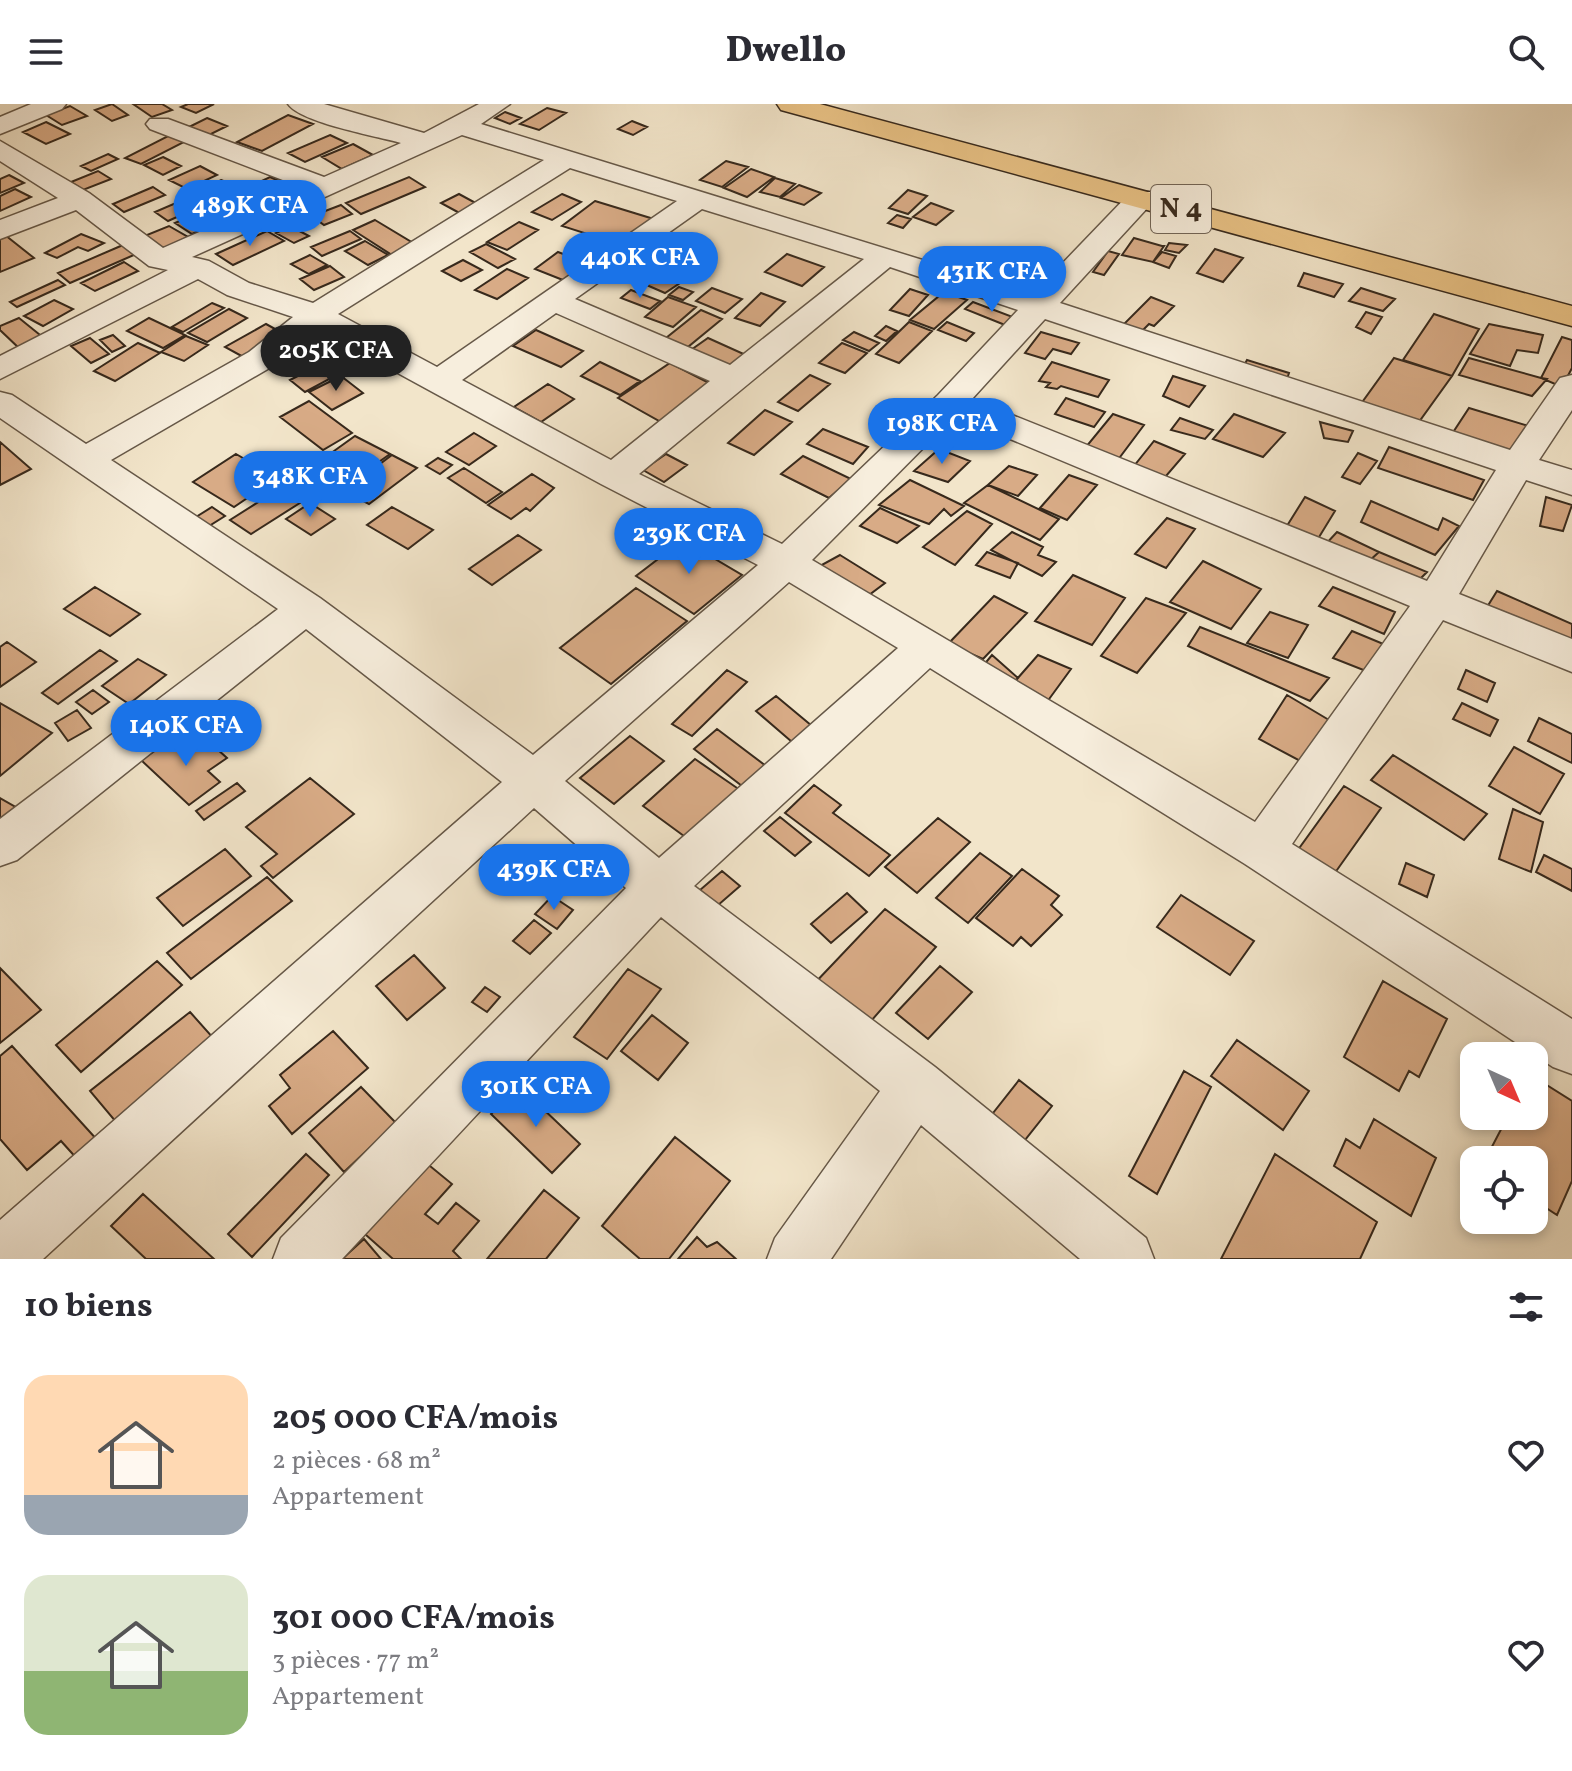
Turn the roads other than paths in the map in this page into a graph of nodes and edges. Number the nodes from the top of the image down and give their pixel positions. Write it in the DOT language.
graph roads {
  1 [pos="53,104"];
  2 [pos="301,104"];
  3 [pos="497,104"];
  4 [pos="790,104"];
  5 [pos="159,124"];
  6 [pos="0,126"];
  7 [pos="460,126"];
  8 [pos="425,141"];
  9 [pos="0,149"];
  10 [pos="567,158"];
  11 [pos="321,185"];
  12 [pos="1141,198"];
  13 [pos="79,199"];
  14 [pos="698,199"];
  15 [pos="0,230"];
  16 [pos="886,256"];
  17 [pos="160,260"];
  18 [pos="198,267"];
  19 [pos="553,301"];
  20 [pos="1040,306"];
  21 [pos="315,315"];
  22 [pos="1572,316"];
  23 [pos="0,369"];
  24 [pos="733,379"];
  25 [pos="439,381"];
  26 [pos="1572,385"];
  27 [pos="0,402"];
  28 [pos="950,402"];
  29 [pos="86,459"];
  30 [pos="1517,466"];
  31 [pos="614,476"];
  32 [pos="1572,483"];
  33 [pos="786,563"];
  34 [pos="1437,598"];
  35 [pos="306,608"];
  36 [pos="927,646"];
  37 [pos="1572,656"];
  38 [pos="534,781"];
  39 [pos="0,846"];
  40 [pos="1262,850"];
  41 [pos="659,887"];
  42 [pos="1572,1049"];
  43 [pos="916,1086"];
  44 [pos="0,1259"];
  45 [pos="302,1259"];
  46 [pos="796,1259"];
  47 [pos="1125,1259"];
  1 -- 6 [label="street"];
  2 -- 8 [label="street"];
  3 -- 7 [label="street"];
  4 -- 12 [label="highway, N 4"];
  5 -- 11 [label="street"];
  7 -- 8 [label="street"];
  7 -- 10 [label="street"];
  8 -- 11 [label="street"];
  9 -- 13 [label="street"];
  10 -- 14 [label="street"];
  10 -- 21 [label="street"];
  11 -- 17 [label="street"];
  12 -- 20 [label="street"];
  12 -- 22 [label="highway, N 4"];
  13 -- 15 [label="street"];
  13 -- 17 [label="street"];
  14 -- 16 [label="street"];
  14 -- 19 [label="street"];
  16 -- 20 [label="street"];
  16 -- 24 [label="street"];
  17 -- 18 [label="street"];
  18 -- 21 [label="street"];
  18 -- 23 [label="street"];
  19 -- 24 [label="street"];
  19 -- 25 [label="street"];
  20 -- 28 [label="street"];
  20 -- 30 [label="street"];
  21 -- 25 [label="street"];
  21 -- 29 [label="street"];
  24 -- 31 [label="street"];
  25 -- 31 [label="street"];
  26 -- 30 [label="street"];
  27 -- 29 [label="street"];
  28 -- 33 [label="street"];
  28 -- 34 [label="street"];
  29 -- 35 [label="street"];
  30 -- 32 [label="street"];
  30 -- 34 [label="street"];
  31 -- 33 [label="street"];
  33 -- 36 [label="street"];
  33 -- 38 [label="street"];
  34 -- 37 [label="street"];
  34 -- 40 [label="street"];
  35 -- 38 [label="street"];
  35 -- 39 [label="street"];
  36 -- 40 [label="street"];
  36 -- 41 [label="street"];
  38 -- 41 [label="street"];
  38 -- 44 [label="street"];
  40 -- 42 [label="street"];
  41 -- 43 [label="street"];
  41 -- 45 [label="street"];
  43 -- 46 [label="street"];
  43 -- 47 [label="street"];
}
